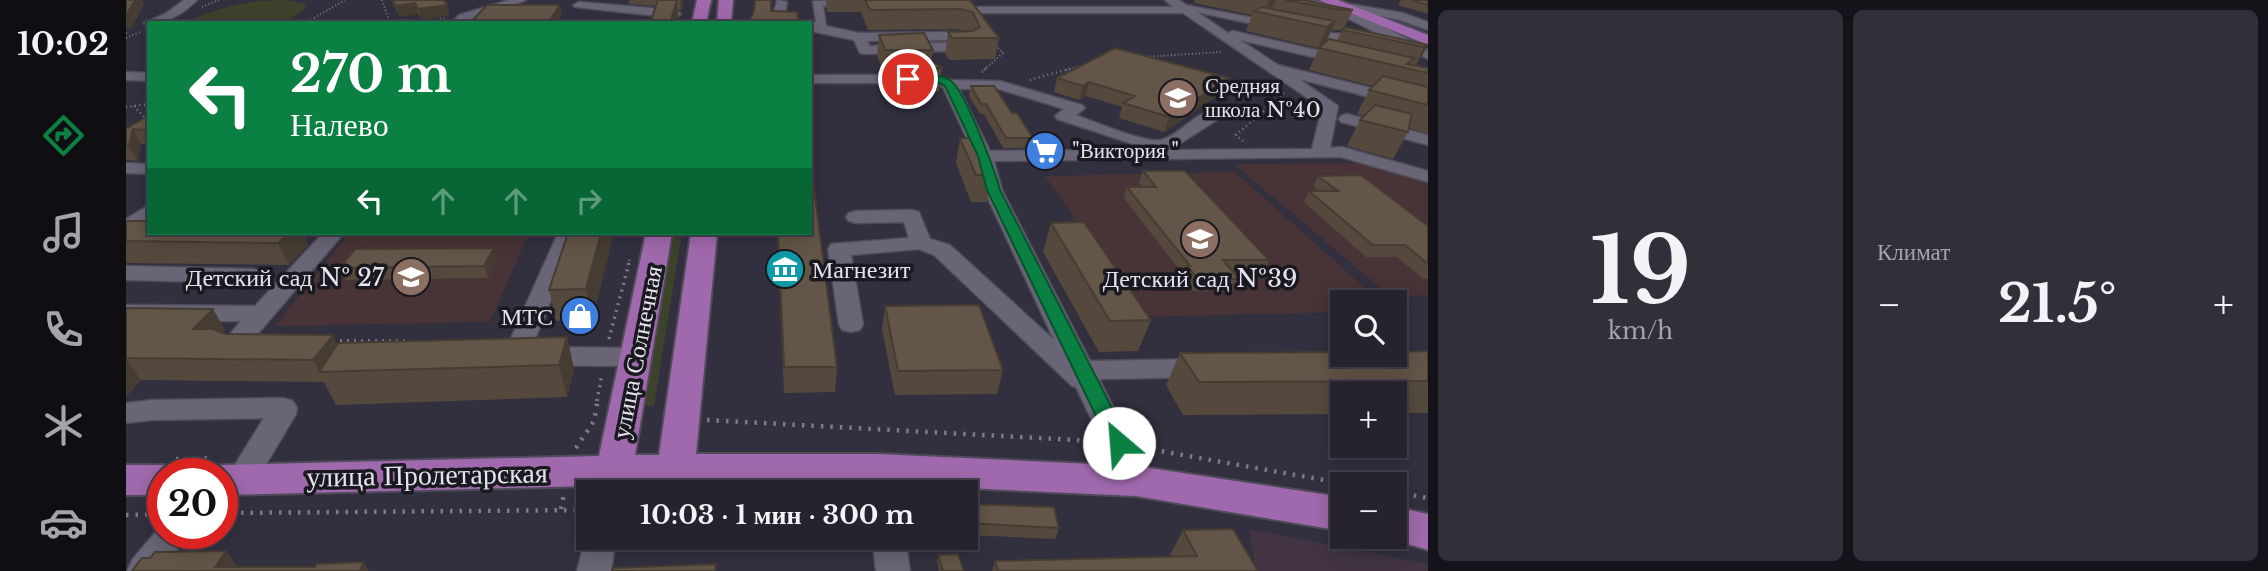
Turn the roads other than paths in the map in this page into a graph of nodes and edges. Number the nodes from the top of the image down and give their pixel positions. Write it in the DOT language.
graph roads {
  1 [pos="191,0"];
  2 [pos="520,0"];
  3 [pos="704,0"];
  4 [pos="726,0"];
  5 [pos="781,2"];
  6 [pos="817,2"];
  7 [pos="870,3"];
  8 [pos="950,4"];
  9 [pos="967,4"];
  10 [pos="1177,4"];
  11 [pos="579,5"];
  12 [pos="1306,5"];
  13 [pos="1340,8"];
  14 [pos="675,14"];
  15 [pos="855,15"];
  16 [pos="151,19"];
  17 [pos="700,19"];
  18 [pos="460,21"];
  19 [pos="650,21"];
  20 [pos="724,21"];
  21 [pos="778,21"];
  22 [pos="814,24"];
  23 [pos="1428,26"];
  24 [pos="1219,32"];
  25 [pos="859,37"];
  26 [pos="1397,38"];
  27 [pos="1428,40"];
  28 [pos="1428,55"];
  29 [pos="1363,65"];
  30 [pos="1273,68"];
  31 [pos="126,76"];
  32 [pos="147,77"];
  33 [pos="812,79"];
  34 [pos="949,84"];
  35 [pos="1428,107"];
  36 [pos="1214,115"];
  37 [pos="1347,119"];
  38 [pos="1428,140"];
  39 [pos="1320,154"];
  40 [pos="984,156"];
  41 [pos="126,168"];
  42 [pos="147,169"];
  43 [pos="1428,177"];
  44 [pos="147,213"];
  45 [pos="856,217"];
  46 [pos="126,229"];
  47 [pos="332,235"];
  48 [pos="567,235"];
  49 [pos="704,235"];
  50 [pos="646,239"];
  51 [pos="921,243"];
  52 [pos="126,273"];
  53 [pos="253,276"];
  54 [pos="126,313"];
  55 [pos="261,314"];
  56 [pos="851,324"];
  57 [pos="277,345"];
  58 [pos="488,356"];
  59 [pos="516,356"];
  60 [pos="620,357"];
  61 [pos="1234,368"];
  62 [pos="1087,380"];
  63 [pos="126,413"];
  64 [pos="676,469"];
  65 [pos="240,472"];
  66 [pos="147,474"];
  67 [pos="126,480"];
  68 [pos="612,480"];
  69 [pos="622,480"];
  70 [pos="879,480"];
  71 [pos="978,480"];
  72 [pos="576,481"];
  73 [pos="1136,481"];
  74 [pos="1330,512"];
  75 [pos="1407,527"];
  76 [pos="1428,532"];
  77 [pos="160,549"];
  78 [pos="598,550"];
  79 [pos="890,550"];
  80 [pos="144,571"];
  81 [pos="594,571"];
  82 [pos="893,571"];
  1 -- 16 [label="street"];
  2 -- 18 [label="street"];
  3 -- 17 [label="main road"];
  4 -- 20 [label="main road"];
  5 -- 21 [label="street"];
  6 -- 7 [label="street"];
  6 -- 22 [label="street"];
  8 -- 9 [label="street"];
  9 -- 10 [label="street"];
  10 -- 24 [label="street"];
  10 -- 26 [label="street"];
  11 -- 14 [label="street"];
  12 -- 13 [label="street"];
  12 -- 13 [label="street"];
  13 -- 23 [label="street"];
  13 -- 26 [label="street"];
  13 -- 27 [label="main road"];
  14 -- 17 [label="street"];
  14 -- 19 [label="street"];
  15 -- 22 [label="street"];
  22 -- 25 [label="street"];
  24 -- 29 [label="street"];
  24 -- 30 [label="street"];
  25 -- 25 [label="street"];
  26 -- 28 [label="street"];
  30 -- 35 [label="street"];
  30 -- 39 [label="lane"];
  31 -- 32 [label="street"];
  33 -- 34 [label="street"];
  34 -- 36 [label="street"];
  34 -- 40 [label="street"];
  37 -- 38 [label="street"];
  39 -- 40 [label="lane"];
  39 -- 43 [label="street"];
  40 -- 62 [label="street"];
  41 -- 42 [label="street"];
  44 -- 46 [label="street"];
  45 -- 51 [label="street"];
  47 -- 55 [label="street"];
  48 -- 59 [label="street"];
  49 -- 64 [label="main road, улица Солнечная"];
  50 -- 60 [label="main road, улица Солнечная"];
  51 -- 56 [label="street"];
  51 -- 62 [label="street"];
  52 -- 53 [label="street"];
  54 -- 55 [label="street"];
  55 -- 57 [label="street"];
  58 -- 59 [label="street"];
  59 -- 60 [label="street"];
  60 -- 68 [label="main road, улица Солнечная"];
  61 -- 62 [label="street"];
  62 -- 73 [label="street"];
  63 -- 65 [label="street"];
  64 -- 69 [label="main road, улица Пролетарская"];
  64 -- 70 [label="main road, улица Пролетарская"];
  65 -- 72 [label="main road, улица Пролетарская"];
  66 -- 67 [label="main road"];
  71 -- 73 [label="main road, улица Пролетарская"];
  73 -- 74 [label="main road, улица Пролетарская"];
  75 -- 76 [label="main road"];
  77 -- 80 [label="street"];
  78 -- 81 [label="street"];
  79 -- 82 [label="lane"];
}
